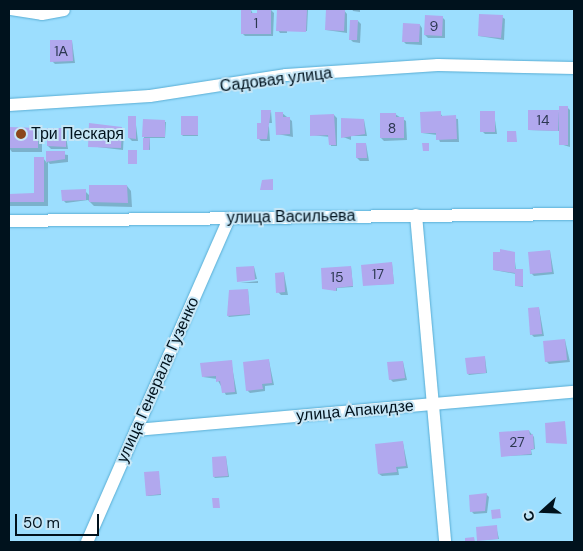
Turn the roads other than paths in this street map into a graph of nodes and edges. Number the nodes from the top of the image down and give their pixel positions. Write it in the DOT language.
graph roads {
  1 [pos="11,9"];
  2 [pos="64,10"];
  3 [pos="574,68"];
  4 [pos="9,105"];
  5 [pos="574,214"];
  6 [pos="416,215"];
  7 [pos="229,218"];
  8 [pos="9,221"];
  9 [pos="574,392"];
  10 [pos="433,404"];
  11 [pos="136,430"];
  12 [pos="87,542"];
  13 [pos="445,542"];
  1 -- 2 [label="street"];
  3 -- 4 [label="street, Садовая улица"];
  5 -- 6 [label="street, улица Васильева"];
  6 -- 7 [label="street, улица Васильева"];
  6 -- 10 [label="street"];
  7 -- 8 [label="street, улица Васильева"];
  7 -- 11 [label="street, улица Генерала Гузенко"];
  9 -- 10 [label="street, улица Апакидзе"];
  10 -- 11 [label="street, улица Апакидзе"];
  10 -- 13 [label="street"];
  11 -- 12 [label="street, улица Генерала Гузенко"];
}
